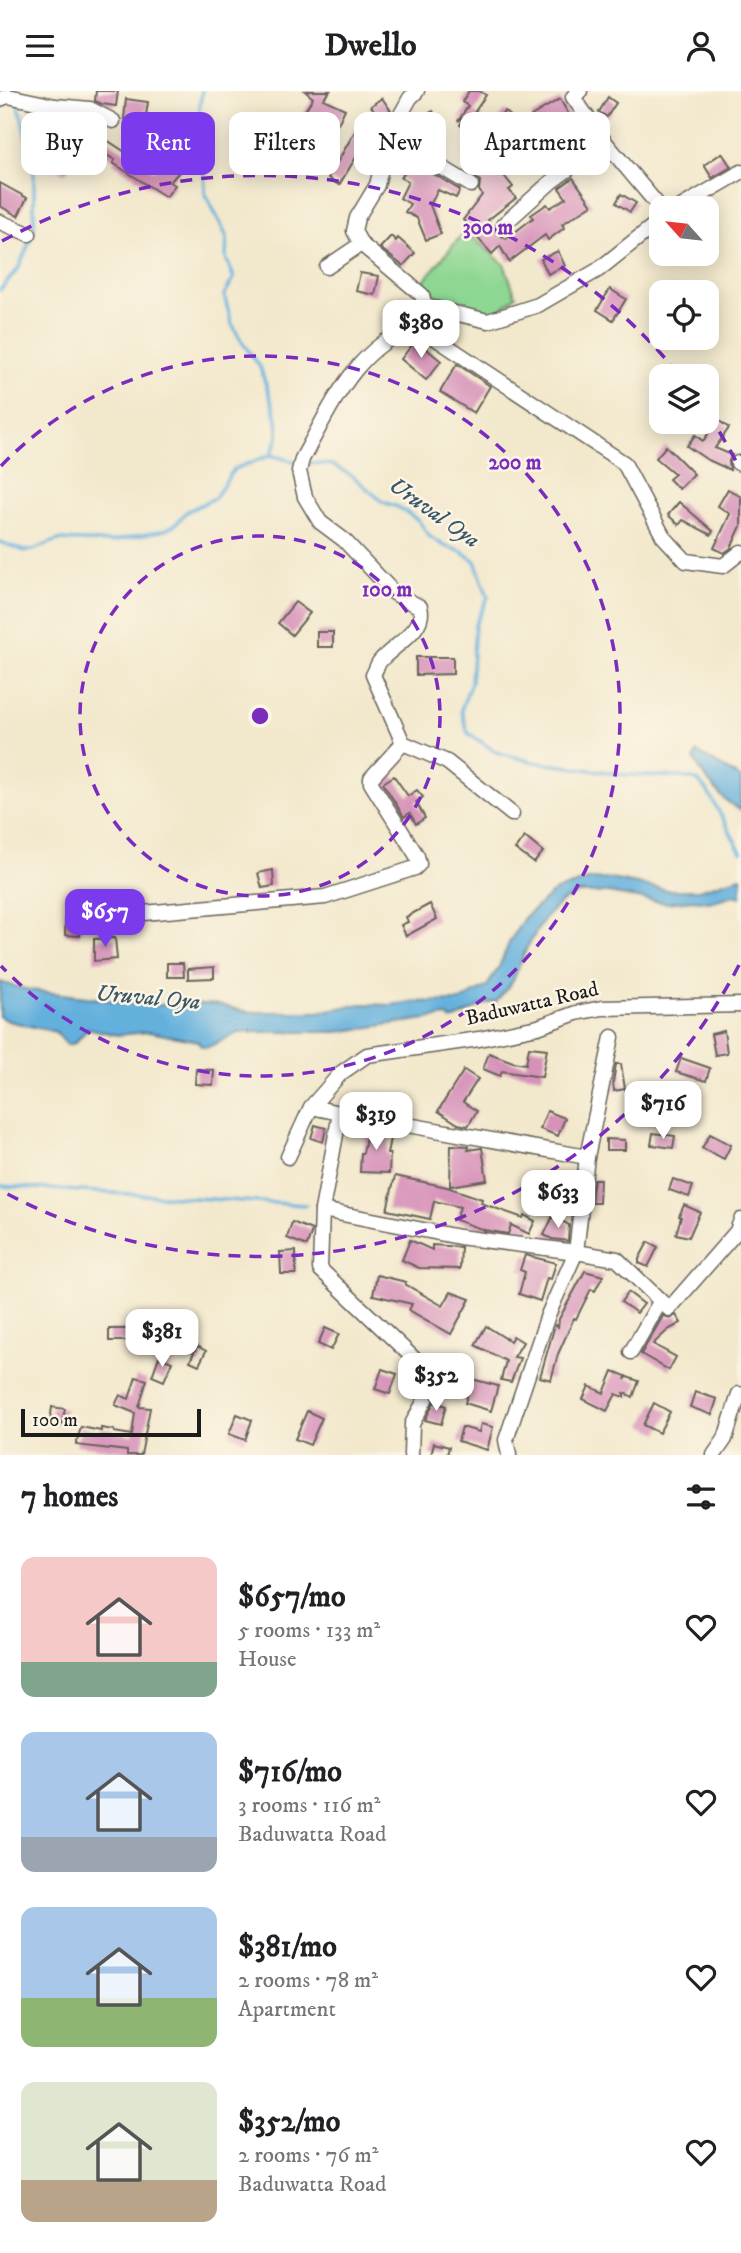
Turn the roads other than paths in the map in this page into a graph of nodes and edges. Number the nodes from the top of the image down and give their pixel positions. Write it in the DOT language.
graph roads {
  1 [pos="580,91"];
  2 [pos="411,93"];
  3 [pos="0,99"];
  4 [pos="402,112"];
  5 [pos="584,112"];
  6 [pos="113,121"];
  7 [pos="610,148"];
  8 [pos="446,170"];
  9 [pos="741,172"];
  10 [pos="380,175"];
  11 [pos="560,175"];
  12 [pos="471,185"];
  13 [pos="651,196"];
  14 [pos="700,196"];
  15 [pos="0,222"];
  16 [pos="503,225"];
  17 [pos="649,229"];
  18 [pos="29,234"];
  19 [pos="361,244"];
  20 [pos="327,267"];
  21 [pos="425,306"];
  22 [pos="417,326"];
  23 [pos="741,552"];
  24 [pos="403,743"];
  25 [pos="512,814"];
  26 [pos="87,918"];
  27 [pos="741,1005"];
  28 [pos="612,1037"];
  29 [pos="311,1107"];
  30 [pos="340,1113"];
  31 [pos="288,1157"];
  32 [pos="587,1157"];
  33 [pos="322,1210"];
  34 [pos="741,1220"];
  35 [pos="573,1252"];
  36 [pos="660,1302"];
  37 [pos="631,1352"];
  38 [pos="739,1394"];
  39 [pos="411,1455"];
  40 [pos="509,1455"];
  41 [pos="715,1455"];
  1 -- 5 [label="street"];
  2 -- 4 [label="street"];
  3 -- 6 [label="street"];
  7 -- 13 [label="street"];
  8 -- 12 [label="street"];
  9 -- 14 [label="street"];
  10 -- 19 [label="street"];
  11 -- 16 [label="street"];
  15 -- 18 [label="street"];
  17 -- 21 [label="street"];
  19 -- 20 [label="street"];
  19 -- 21 [label="street"];
  21 -- 22 [label="street"];
  22 -- 23 [label="street"];
  22 -- 24 [label="street"];
  24 -- 25 [label="street"];
  24 -- 26 [label="street"];
  27 -- 29 [label="street, Baduwatta Road"];
  28 -- 32 [label="street"];
  29 -- 30 [label="street"];
  29 -- 31 [label="street, Baduwatta Road"];
  30 -- 32 [label="street"];
  30 -- 33 [label="street"];
  32 -- 35 [label="street"];
  33 -- 35 [label="street"];
  33 -- 39 [label="street"];
  34 -- 36 [label="street"];
  35 -- 36 [label="street"];
  35 -- 40 [label="street"];
  36 -- 37 [label="street"];
  38 -- 41 [label="street"];
}
